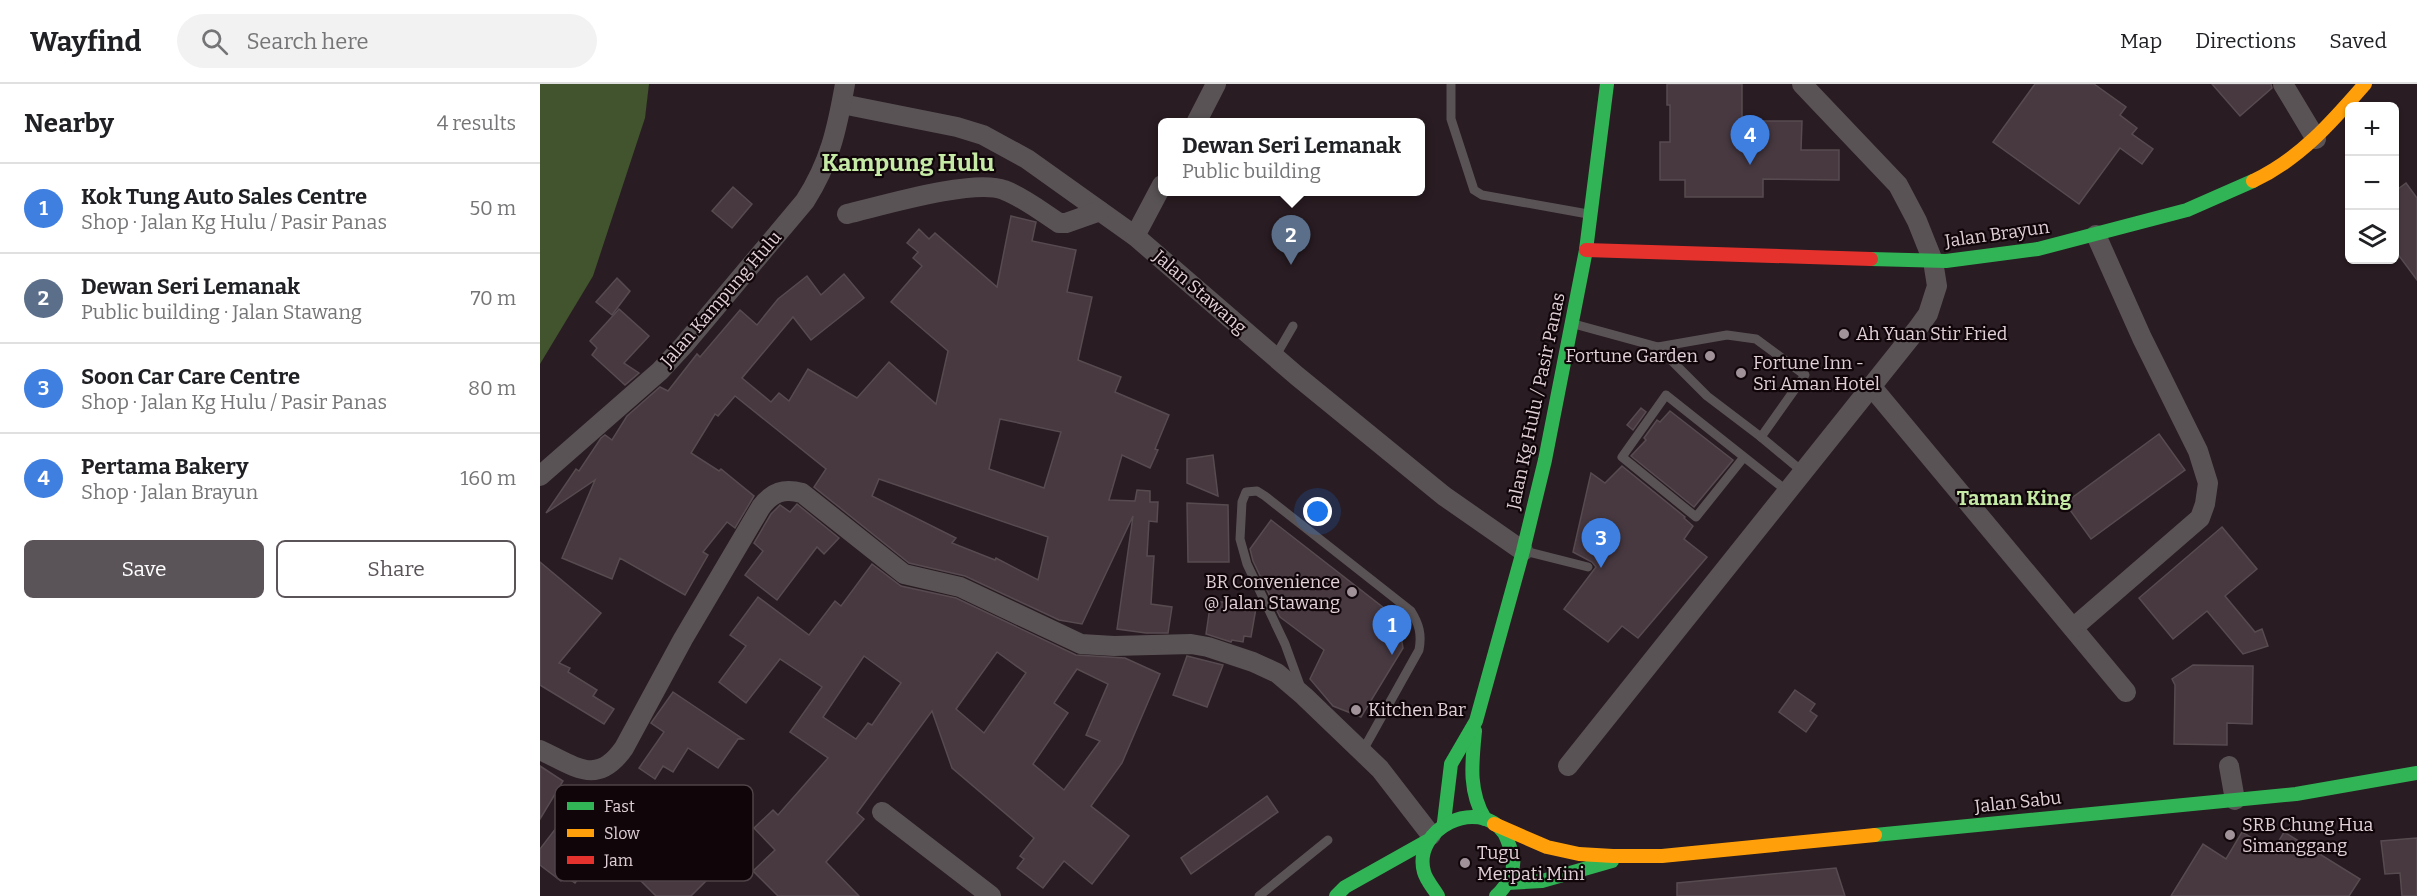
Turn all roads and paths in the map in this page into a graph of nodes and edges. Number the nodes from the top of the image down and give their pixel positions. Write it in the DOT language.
graph roads {
  1 [pos="845,84"];
  2 [pos="1216,84"];
  3 [pos="1451,84"];
  4 [pos="1607,84"];
  5 [pos="2283,84"];
  6 [pos="2365,84"];
  7 [pos="1803,85"];
  8 [pos="842,104"];
  9 [pos="1199,118"];
  10 [pos="2316,139"];
  11 [pos="1158,193"];
  12 [pos="1100,211"];
  13 [pos="847,214"];
  14 [pos="1591,215"];
  15 [pos="2096,235"];
  16 [pos="1135,236"];
  17 [pos="1586,250"];
  18 [pos="1933,261"];
  19 [pos="1571,323"];
  20 [pos="1293,326"];
  21 [pos="1658,347"];
  22 [pos="1275,357"];
  23 [pos="1871,386"];
  24 [pos="1761,437"];
  25 [pos="1744,457"];
  26 [pos="1803,472"];
  27 [pos="540,476"];
  28 [pos="1787,491"];
  29 [pos="1523,551"];
  30 [pos="1588,567"];
  31 [pos="2073,628"];
  32 [pos="2126,692"];
  33 [pos="1304,696"];
  34 [pos="1476,721"];
  35 [pos="540,750"];
  36 [pos="1362,752"];
  37 [pos="1568,766"];
  38 [pos="2229,766"];
  39 [pos="2417,773"];
  40 [pos="2235,800"];
  41 [pos="882,812"];
  42 [pos="1490,821"];
  43 [pos="1434,833"];
  44 [pos="1328,840"];
  45 [pos="1622,858"];
  46 [pos="1502,892"];
  47 [pos="985,895"];
  48 [pos="1259,896"];
  49 [pos="1336,896"];
  50 [pos="1438,896"];
  1 -- 8 [label="street, Jalan Kampung Hulu"];
  2 -- 9 [label="street"];
  3 -- 14 [label="lane"];
  4 -- 14 [label="main road, Jalan Kg Hulu / Pasir Panas"];
  5 -- 10 [label="street"];
  6 -- 10 [label="main road, Jalan Brayun"];
  7 -- 18 [label="street"];
  8 -- 12 [label="street, Jalan Stawang"];
  8 -- 27 [label="street, Jalan Kampung Hulu"];
  10 -- 15 [label="main road, Jalan Brayun"];
  11 -- 16 [label="street"];
  12 -- 13 [label="street"];
  12 -- 16 [label="street, Jalan Stawang"];
  14 -- 17 [label="main road, Jalan Kg Hulu / Pasir Panas"];
  15 -- 18 [label="main road, Jalan Brayun"];
  15 -- 31 [label="street"];
  16 -- 22 [label="street, Jalan Stawang"];
  17 -- 18 [label="main road, Jalan Brayun"];
  17 -- 19 [label="main road, Jalan Kg Hulu / Pasir Panas"];
  18 -- 23 [label="street"];
  19 -- 21 [label="lane"];
  19 -- 29 [label="main road, Jalan Kg Hulu / Pasir Panas"];
  20 -- 22 [label="lane"];
  21 -- 24 [label="lane"];
  21 -- 24 [label="lane"];
  22 -- 29 [label="street, Jalan Stawang"];
  23 -- 26 [label="street"];
  23 -- 31 [label="street"];
  24 -- 26 [label="lane"];
  25 -- 25 [label="lane"];
  25 -- 28 [label="lane"];
  26 -- 28 [label="street"];
  28 -- 37 [label="street"];
  29 -- 30 [label="lane"];
  29 -- 34 [label="main road, Jalan Kg Hulu / Pasir Panas"];
  31 -- 32 [label="street"];
  33 -- 35 [label="street"];
  33 -- 36 [label="street"];
  33 -- 36 [label="lane"];
  34 -- 42 [label="main road"];
  34 -- 43 [label="main road"];
  36 -- 43 [label="street"];
  38 -- 40 [label="street"];
  39 -- 40 [label="main road, Jalan Sabu"];
  40 -- 45 [label="main road, Jalan Sabu"];
  41 -- 47 [label="street"];
  42 -- 43 [label="main road"];
  42 -- 45 [label="main road"];
  42 -- 46 [label="main road"];
  43 -- 49 [label="main road"];
  43 -- 50 [label="main road"];
  44 -- 48 [label="lane"];
  45 -- 46 [label="main road"];
}
